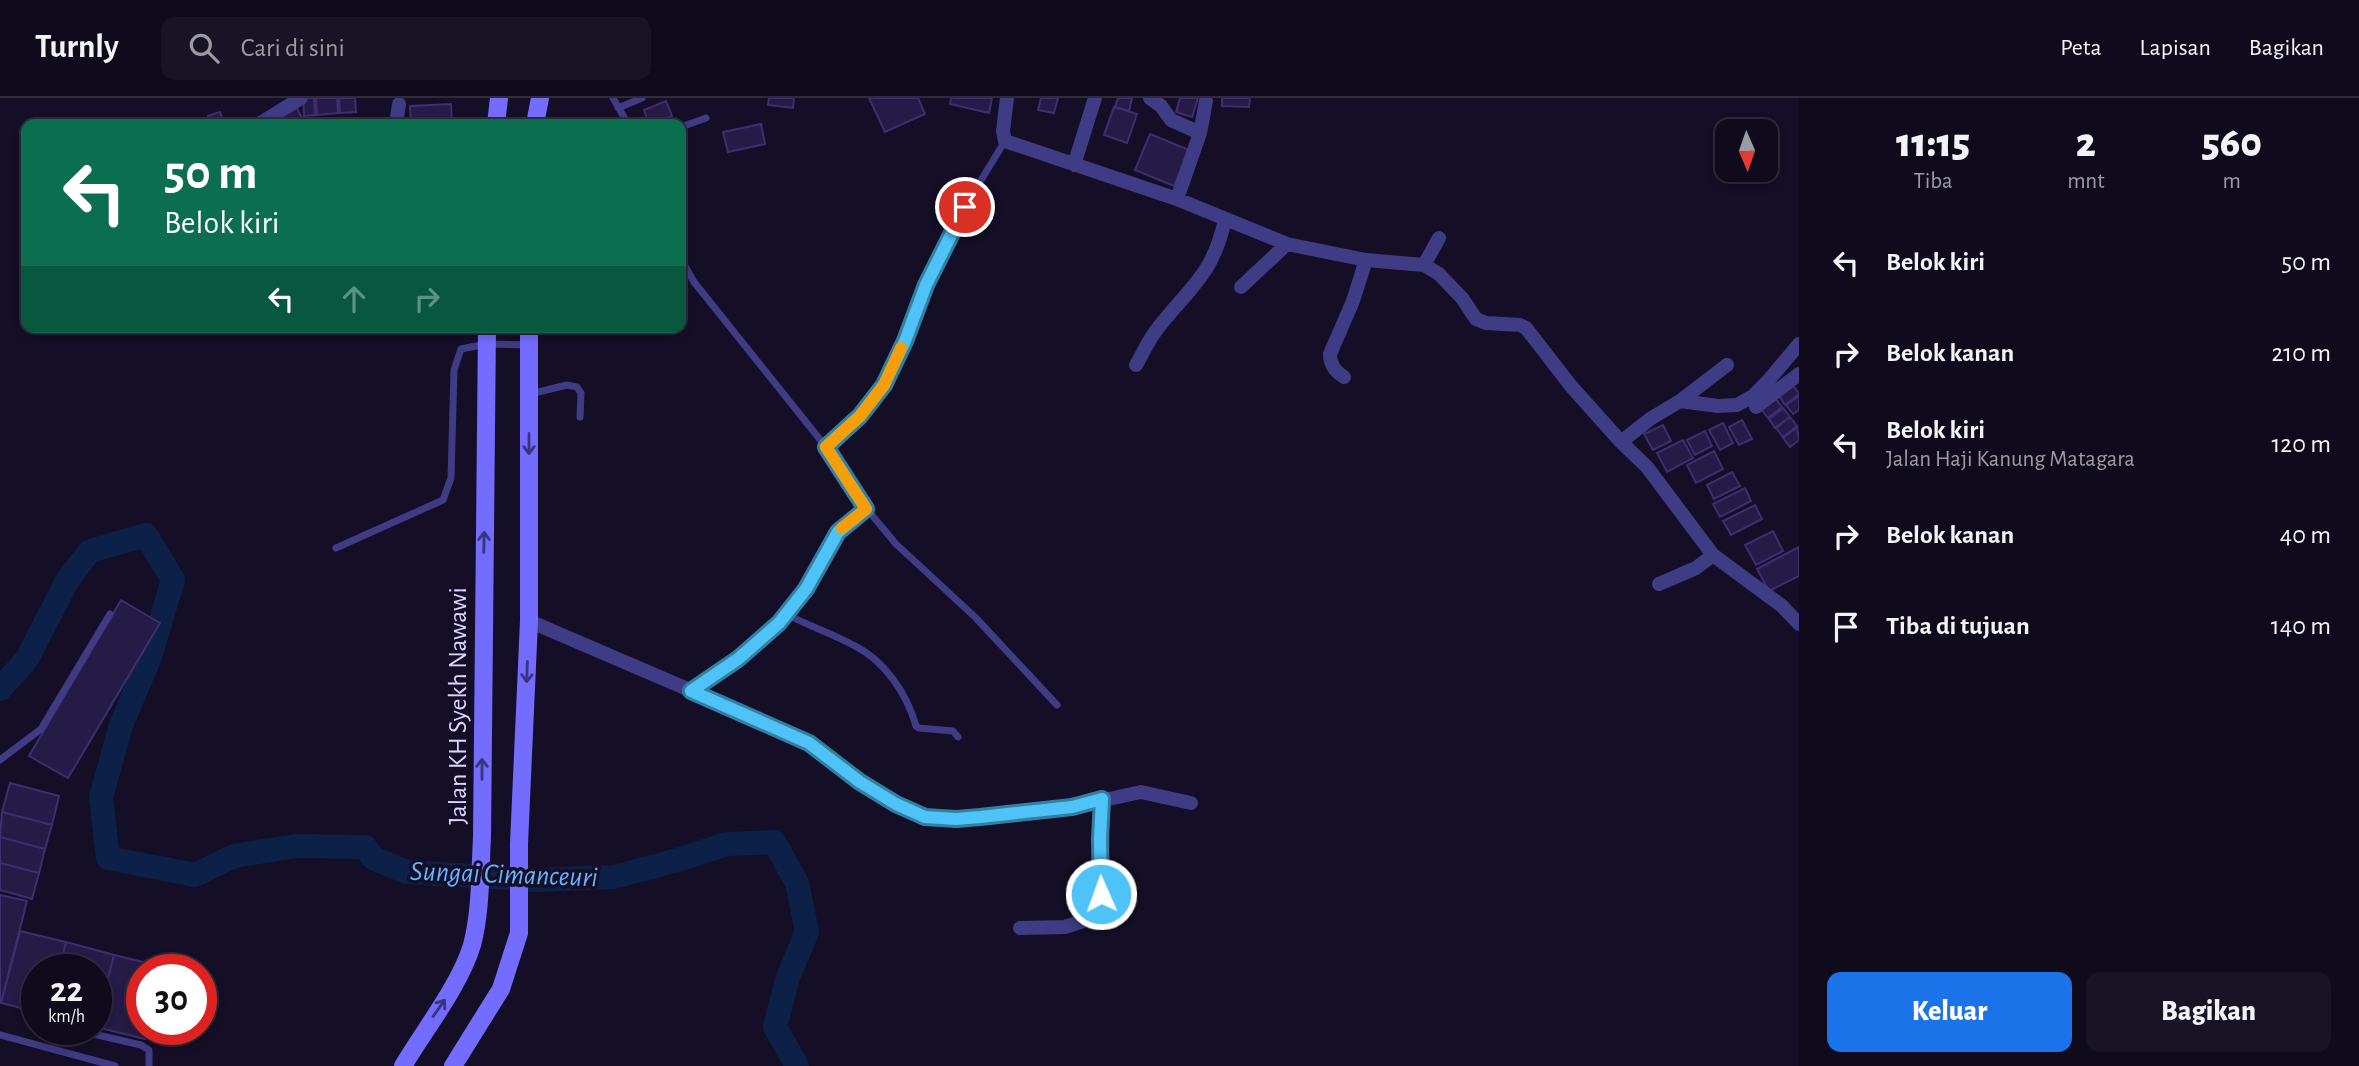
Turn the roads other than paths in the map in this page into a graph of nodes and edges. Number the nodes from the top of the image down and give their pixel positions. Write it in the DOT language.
graph roads {
  1 [pos="301,98"];
  2 [pos="499,98"];
  3 [pos="540,98"];
  4 [pos="613,98"];
  5 [pos="642,98"];
  6 [pos="1007,98"];
  7 [pos="1095,98"];
  8 [pos="1150,98"];
  9 [pos="1206,101"];
  10 [pos="398,104"];
  11 [pos="618,108"];
  12 [pos="706,118"];
  13 [pos="267,119"];
  14 [pos="396,119"];
  15 [pos="497,119"];
  16 [pos="536,119"];
  17 [pos="625,119"];
  18 [pos="686,125"];
  19 [pos="1200,133"];
  20 [pos="1005,141"];
  21 [pos="1073,165"];
  22 [pos="1177,199"];
  23 [pos="1226,220"];
  24 [pos="1439,238"];
  25 [pos="1287,244"];
  26 [pos="1366,260"];
  27 [pos="1424,265"];
  28 [pos="686,267"];
  29 [pos="1241,287"];
  30 [pos="486,336"];
  31 [pos="529,336"];
  32 [pos="1799,344"];
  33 [pos="1136,365"];
  34 [pos="1727,365"];
  35 [pos="1344,377"];
  36 [pos="1798,378"];
  37 [pos="529,394"];
  38 [pos="1680,401"];
  39 [pos="1756,407"];
  40 [pos="580,417"];
  41 [pos="1620,442"];
  42 [pos="826,447"];
  43 [pos="866,509"];
  44 [pos="336,548"];
  45 [pos="1713,555"];
  46 [pos="1659,584"];
  47 [pos="110,614"];
  48 [pos="786,614"];
  49 [pos="528,621"];
  50 [pos="1799,624"];
  51 [pos="691,691"];
  52 [pos="1057,705"];
  53 [pos="958,737"];
  54 [pos="0,760"];
  55 [pos="1102,799"];
  56 [pos="1191,803"];
  57 [pos="1020,928"];
  58 [pos="0,1035"];
  59 [pos="112,1038"];
  60 [pos="115,1066"];
  61 [pos="149,1066"];
  62 [pos="403,1066"];
  63 [pos="453,1066"];
  1 -- 13 [label="street"];
  2 -- 15 [label="main road"];
  3 -- 16 [label="main road"];
  4 -- 11 [label="lane"];
  5 -- 11 [label="lane"];
  6 -- 20 [label="street"];
  7 -- 21 [label="street"];
  8 -- 19 [label="street"];
  9 -- 19 [label="street"];
  10 -- 14 [label="street"];
  11 -- 17 [label="lane"];
  12 -- 18 [label="lane"];
  19 -- 22 [label="street"];
  20 -- 21 [label="street"];
  20 -- 42 [label="lane"];
  21 -- 22 [label="street"];
  22 -- 23 [label="street"];
  23 -- 25 [label="street"];
  23 -- 33 [label="street"];
  24 -- 27 [label="street"];
  25 -- 26 [label="street"];
  25 -- 29 [label="street"];
  26 -- 27 [label="street"];
  26 -- 35 [label="street"];
  27 -- 41 [label="street"];
  28 -- 42 [label="lane"];
  30 -- 31 [label="lane"];
  30 -- 44 [label="lane"];
  62 -- 30 [label="main road, Jalan KH Syekh Nawawi, one-way"];
  31 -- 37 [label="main road"];
  32 -- 38 [label="street"];
  34 -- 38 [label="street"];
  36 -- 39 [label="street"];
  37 -- 40 [label="lane"];
  37 -- 49 [label="main road, one-way"];
  38 -- 41 [label="street"];
  41 -- 45 [label="street"];
  42 -- 43 [label="lane"];
  43 -- 48 [label="lane"];
  43 -- 52 [label="lane"];
  45 -- 46 [label="street"];
  45 -- 50 [label="street"];
  47 -- 54 [label="lane"];
  48 -- 51 [label="lane"];
  48 -- 53 [label="lane"];
  49 -- 51 [label="street"];
  49 -- 63 [label="main road, one-way"];
  51 -- 55 [label="street"];
  55 -- 56 [label="street"];
  55 -- 57 [label="street"];
  58 -- 60 [label="lane"];
  59 -- 61 [label="lane"];
}
